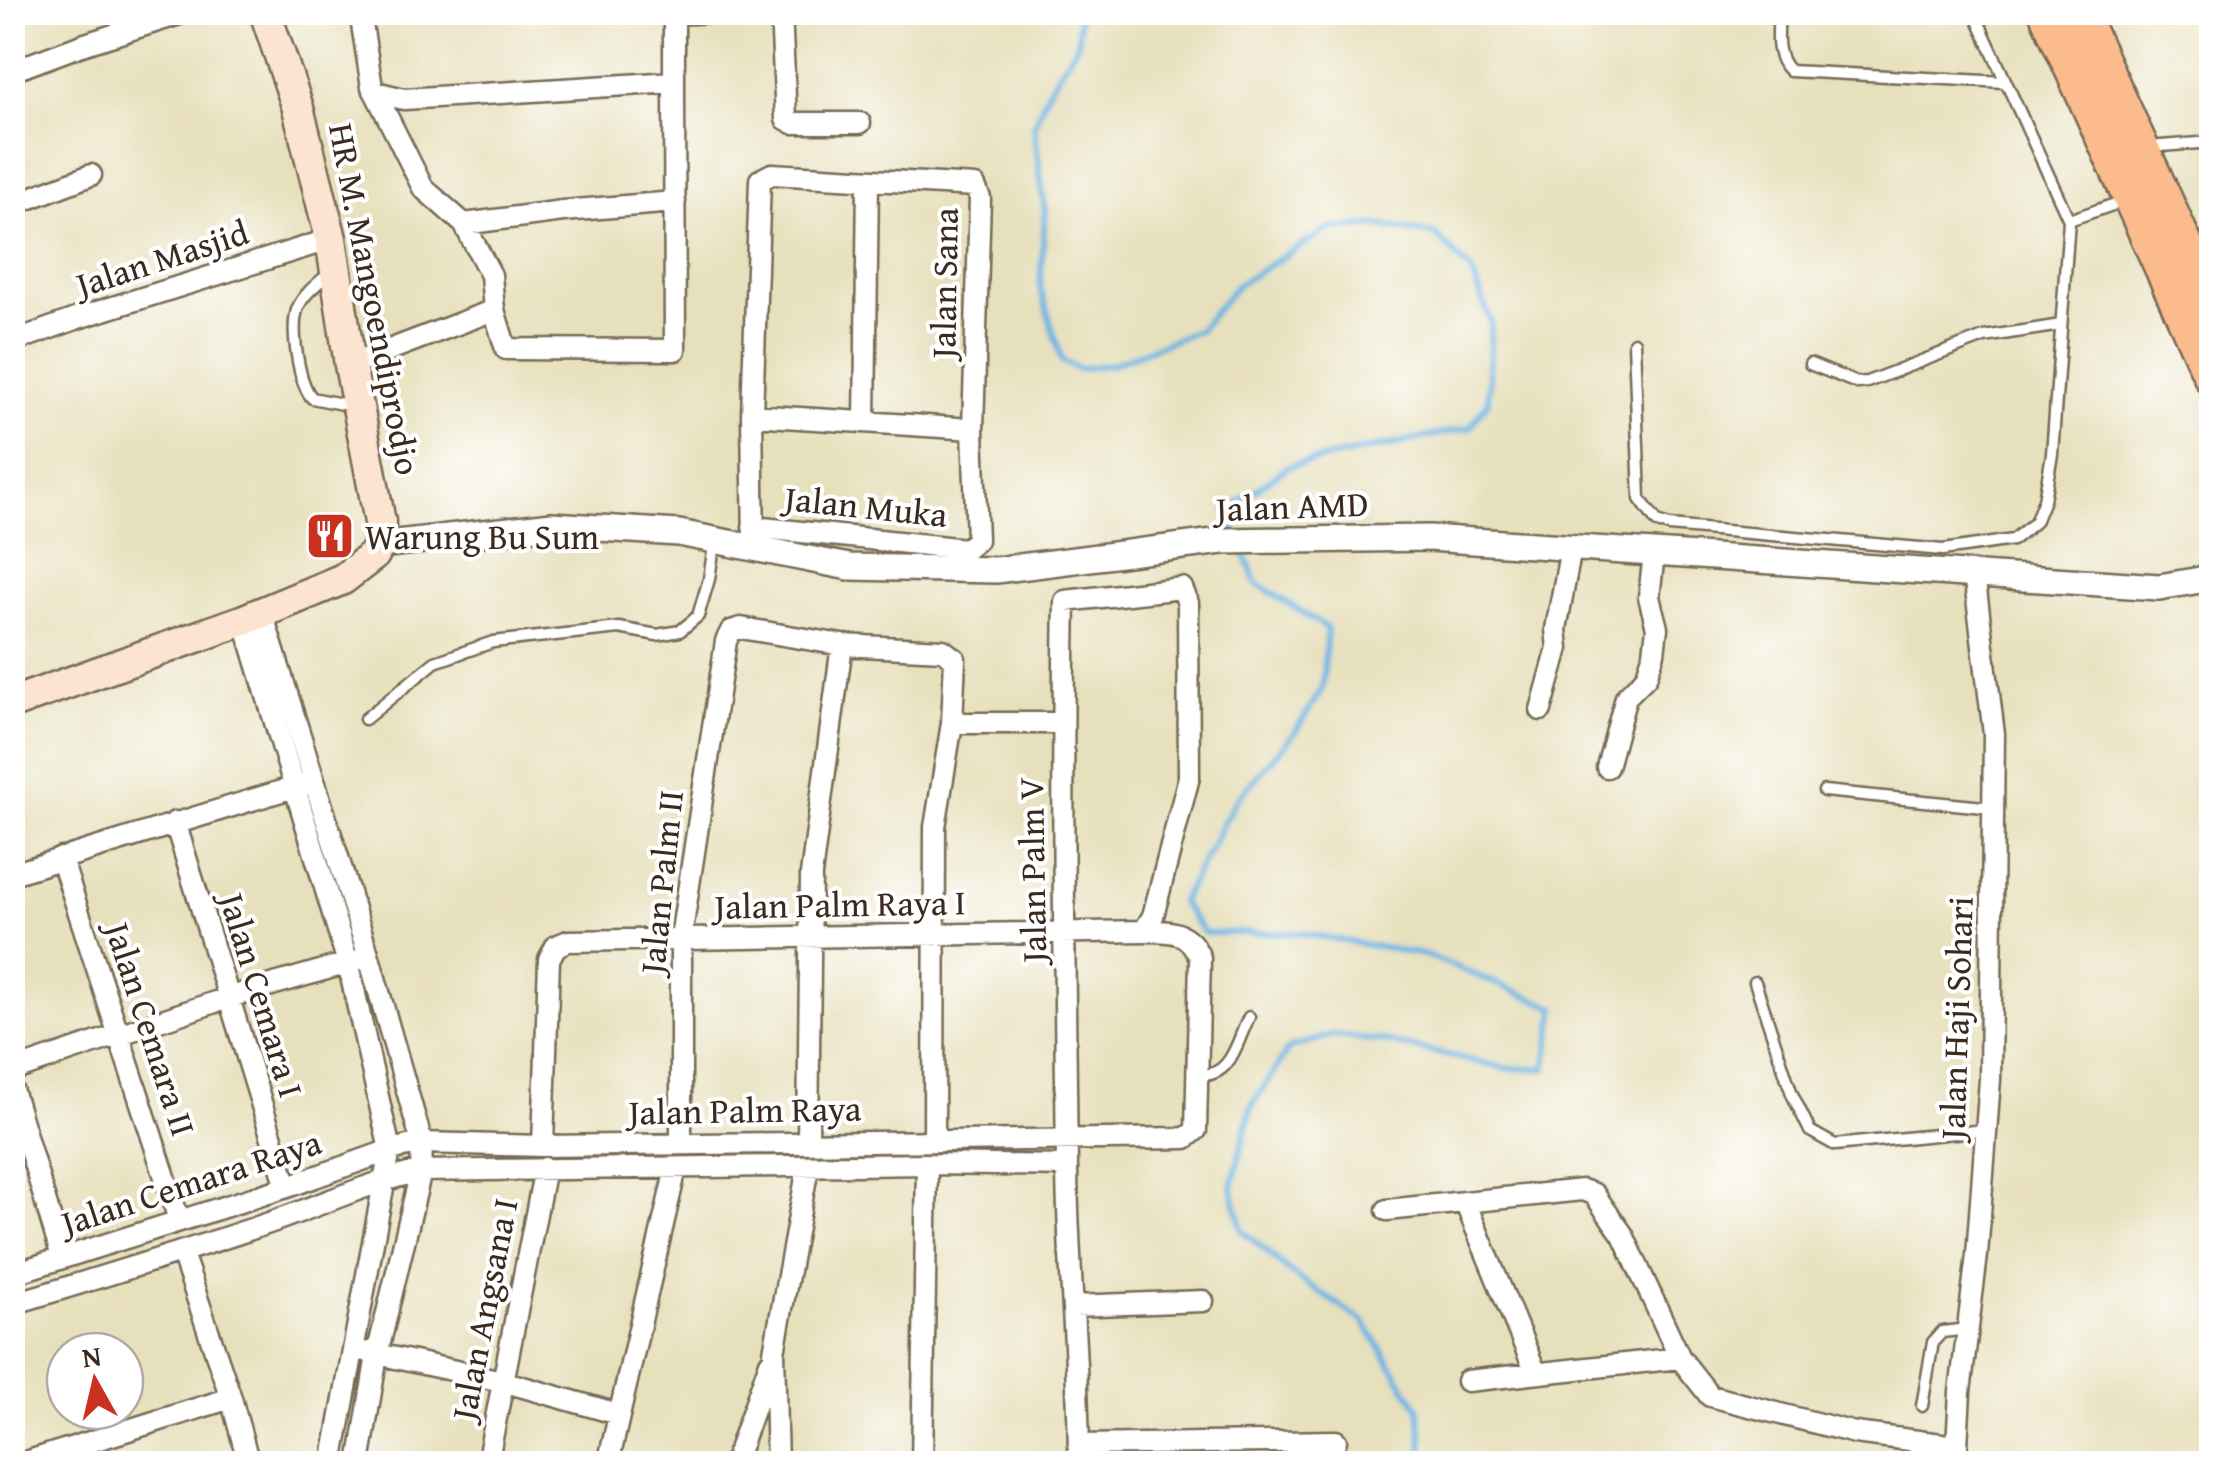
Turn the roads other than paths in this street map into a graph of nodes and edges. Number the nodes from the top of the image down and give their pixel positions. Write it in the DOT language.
graph roads {
  1 [pos="186,12"];
  2 [pos="265,12"];
  3 [pos="360,12"];
  4 [pos="715,12"];
  5 [pos="781,12"];
  6 [pos="1779,12"];
  7 [pos="1974,12"];
  8 [pos="2047,12"];
  9 [pos="2079,12"];
  10 [pos="2204,12"];
  11 [pos="674,13"];
  12 [pos="2212,20"];
  13 [pos="12,71"];
  14 [pos="674,82"];
  15 [pos="2005,82"];
  16 [pos="375,92"];
  17 [pos="860,123"];
  18 [pos="2212,142"];
  19 [pos="2140,148"];
  20 [pos="92,174"];
  21 [pos="868,181"];
  22 [pos="2129,199"];
  23 [pos="675,202"];
  24 [pos="12,205"];
  25 [pos="2069,220"];
  26 [pos="464,224"];
  27 [pos="334,254"];
  28 [pos="2194,291"];
  29 [pos="494,310"];
  30 [pos="2062,325"];
  31 [pos="12,342"];
  32 [pos="1634,342"];
  33 [pos="2209,361"];
  34 [pos="350,364"];
  35 [pos="1810,364"];
  36 [pos="358,407"];
  37 [pos="752,415"];
  38 [pos="865,422"];
  39 [pos="973,429"];
  40 [pos="754,536"];
  41 [pos="715,538"];
  42 [pos="379,545"];
  43 [pos="1571,548"];
  44 [pos="1654,554"];
  45 [pos="1974,574"];
  46 [pos="2212,578"];
  47 [pos="253,616"];
  48 [pos="842,645"];
  49 [pos="12,703"];
  50 [pos="1541,710"];
  51 [pos="364,718"];
  52 [pos="952,723"];
  53 [pos="1062,723"];
  54 [pos="1607,767"];
  55 [pos="304,784"];
  56 [pos="1824,790"];
  57 [pos="1995,808"];
  58 [pos="175,822"];
  59 [pos="61,858"];
  60 [pos="12,874"];
  61 [pos="1066,931"];
  62 [pos="1144,931"];
  63 [pos="935,936"];
  64 [pos="680,938"];
  65 [pos="812,938"];
  66 [pos="369,957"];
  67 [pos="348,963"];
  68 [pos="1756,982"];
  69 [pos="230,997"];
  70 [pos="1249,1016"];
  71 [pos="120,1036"];
  72 [pos="12,1071"];
  73 [pos="1196,1074"];
  74 [pos="12,1089"];
  75 [pos="1987,1130"];
  76 [pos="1068,1139"];
  77 [pos="934,1140"];
  78 [pos="422,1143"];
  79 [pos="808,1143"];
  80 [pos="681,1144"];
  81 [pos="544,1146"];
  82 [pos="390,1150"];
  83 [pos="927,1164"];
  84 [pos="1067,1166"];
  85 [pos="808,1167"];
  86 [pos="545,1168"];
  87 [pos="676,1168"];
  88 [pos="421,1171"];
  89 [pos="385,1178"];
  90 [pos="286,1187"];
  91 [pos="1465,1202"];
  92 [pos="1387,1210"];
  93 [pos="178,1220"];
  94 [pos="182,1253"];
  95 [pos="62,1258"];
  96 [pos="12,1274"];
  97 [pos="1203,1301"];
  98 [pos="12,1304"];
  99 [pos="1073,1306"];
  100 [pos="1969,1329"];
  101 [pos="354,1346"];
  102 [pos="774,1352"];
  103 [pos="376,1355"];
  104 [pos="1680,1358"];
  105 [pos="1536,1373"];
  106 [pos="502,1381"];
  107 [pos="1467,1381"];
  108 [pos="232,1398"];
  109 [pos="1922,1406"];
  110 [pos="618,1414"];
  111 [pos="1336,1441"];
  112 [pos="86,1454"];
  113 [pos="1080,1454"];
  114 [pos="1957,1455"];
  115 [pos="19,1464"];
  116 [pos="249,1464"];
  117 [pos="332,1464"];
  118 [pos="359,1464"];
  119 [pos="487,1464"];
  120 [pos="608,1464"];
  121 [pos="734,1464"];
  122 [pos="777,1464"];
  123 [pos="922,1464"];
  1 -- 13 [label="street"];
  2 -- 27 [label="main road, HR M. Mangoendiprodjo"];
  3 -- 16 [label="street"];
  4 -- 11 [label="street"];
  5 -- 17 [label="street"];
  6 -- 15 [label="lane"];
  7 -- 15 [label="lane"];
  8 -- 22 [label="highway"];
  9 -- 19 [label="highway"];
  10 -- 12 [label="lane"];
  11 -- 14 [label="street"];
  14 -- 16 [label="street"];
  14 -- 23 [label="street"];
  15 -- 25 [label="lane"];
  16 -- 26 [label="street"];
  18 -- 19 [label="lane"];
  19 -- 28 [label="highway"];
  20 -- 24 [label="street"];
  21 -- 37 [label="street"];
  21 -- 38 [label="street"];
  21 -- 39 [label="street, Jalan Sana"];
  22 -- 25 [label="lane"];
  22 -- 28 [label="highway"];
  23 -- 26 [label="street"];
  23 -- 29 [label="street"];
  25 -- 30 [label="lane"];
  26 -- 29 [label="street"];
  27 -- 31 [label="street, Jalan Masjid"];
  27 -- 34 [label="main road, HR M. Mangoendiprodjo"];
  27 -- 36 [label="lane"];
  28 -- 33 [label="highway"];
  29 -- 34 [label="street"];
  30 -- 32 [label="lane"];
  30 -- 35 [label="lane"];
  34 -- 36 [label="main road, HR M. Mangoendiprodjo"];
  36 -- 42 [label="main road, HR M. Mangoendiprodjo"];
  37 -- 38 [label="street"];
  37 -- 40 [label="street"];
  38 -- 39 [label="street"];
  39 -- 40 [label="street, Jalan Muka"];
  40 -- 41 [label="street, Jalan AMD"];
  40 -- 43 [label="street, Jalan AMD"];
  41 -- 42 [label="street, Jalan AMD"];
  41 -- 51 [label="lane"];
  42 -- 47 [label="main road"];
  43 -- 44 [label="street, Jalan AMD"];
  43 -- 50 [label="street"];
  44 -- 45 [label="street, Jalan AMD"];
  44 -- 54 [label="street"];
  45 -- 46 [label="street, Jalan AMD"];
  45 -- 57 [label="street, Jalan Haji Sohari"];
  47 -- 49 [label="main road"];
  47 -- 55 [label="street"];
  48 -- 52 [label="street"];
  48 -- 64 [label="street, Jalan Palm II"];
  48 -- 65 [label="street"];
  52 -- 53 [label="street"];
  52 -- 63 [label="street"];
  53 -- 61 [label="street, Jalan Palm V"];
  53 -- 62 [label="street, Jalan Palm V"];
  55 -- 58 [label="street"];
  55 -- 66 [label="street"];
  55 -- 67 [label="street"];
  56 -- 57 [label="lane"];
  57 -- 75 [label="street, Jalan Haji Sohari"];
  58 -- 59 [label="street"];
  58 -- 69 [label="street, Jalan Cemara I"];
  59 -- 60 [label="street"];
  59 -- 71 [label="street, Jalan Cemara II"];
  61 -- 62 [label="street, Jalan Palm Raya I"];
  61 -- 63 [label="street, Jalan Palm Raya I"];
  61 -- 76 [label="street, Jalan Palm V"];
  62 -- 73 [label="street, Jalan Palm Raya I"];
  63 -- 65 [label="street, Jalan Palm Raya I"];
  63 -- 77 [label="street"];
  64 -- 65 [label="street, Jalan Palm Raya I"];
  64 -- 80 [label="street, Jalan Palm II"];
  64 -- 81 [label="street, Jalan Palm Raya I"];
  65 -- 79 [label="street"];
  66 -- 67 [label="street"];
  66 -- 78 [label="street"];
  67 -- 69 [label="street"];
  67 -- 82 [label="street"];
  68 -- 75 [label="lane"];
  69 -- 71 [label="street"];
  69 -- 90 [label="street, Jalan Cemara I"];
  70 -- 73 [label="lane"];
  71 -- 72 [label="street"];
  71 -- 93 [label="street, Jalan Cemara II"];
  73 -- 76 [label="street, Jalan Palm Raya"];
  74 -- 95 [label="street"];
  75 -- 100 [label="street, Jalan Haji Sohari"];
  76 -- 77 [label="street, Jalan Palm Raya"];
  76 -- 84 [label="street, Jalan Palm V"];
  77 -- 79 [label="street, Jalan Palm Raya"];
  78 -- 81 [label="street, Jalan Palm Raya"];
  78 -- 82 [label="street, Jalan Cemara Raya"];
  78 -- 88 [label="street"];
  79 -- 80 [label="street, Jalan Palm Raya"];
  80 -- 81 [label="street, Jalan Palm Raya"];
  82 -- 89 [label="street"];
  82 -- 90 [label="street, Jalan Cemara Raya"];
  83 -- 84 [label="street"];
  83 -- 85 [label="street"];
  83 -- 123 [label="street"];
  84 -- 99 [label="street, Jalan Palm V"];
  85 -- 87 [label="street"];
  85 -- 102 [label="street"];
  86 -- 87 [label="street"];
  86 -- 88 [label="street"];
  86 -- 106 [label="street, Jalan Angsana I"];
  87 -- 110 [label="street"];
  88 -- 89 [label="street"];
  88 -- 103 [label="street"];
  89 -- 94 [label="street"];
  89 -- 101 [label="street"];
  90 -- 93 [label="street, Jalan Cemara Raya"];
  91 -- 92 [label="street"];
  91 -- 104 [label="street"];
  91 -- 105 [label="street"];
  93 -- 95 [label="street, Jalan Cemara Raya"];
  94 -- 98 [label="street"];
  94 -- 108 [label="street"];
  95 -- 96 [label="street, Jalan Cemara Raya"];
  97 -- 99 [label="street"];
  99 -- 113 [label="street, Jalan Palm V"];
  100 -- 109 [label="lane"];
  100 -- 114 [label="street, Jalan Haji Sohari"];
  101 -- 103 [label="street"];
  101 -- 117 [label="street"];
  102 -- 121 [label="street"];
  102 -- 122 [label="street"];
  103 -- 106 [label="street"];
  103 -- 118 [label="street"];
  104 -- 105 [label="street"];
  104 -- 114 [label="street"];
  105 -- 107 [label="street"];
  106 -- 110 [label="street"];
  106 -- 119 [label="street, Jalan Angsana I"];
  108 -- 112 [label="street"];
  108 -- 116 [label="street"];
  110 -- 120 [label="street"];
  111 -- 113 [label="street"];
  112 -- 115 [label="street"];
}
